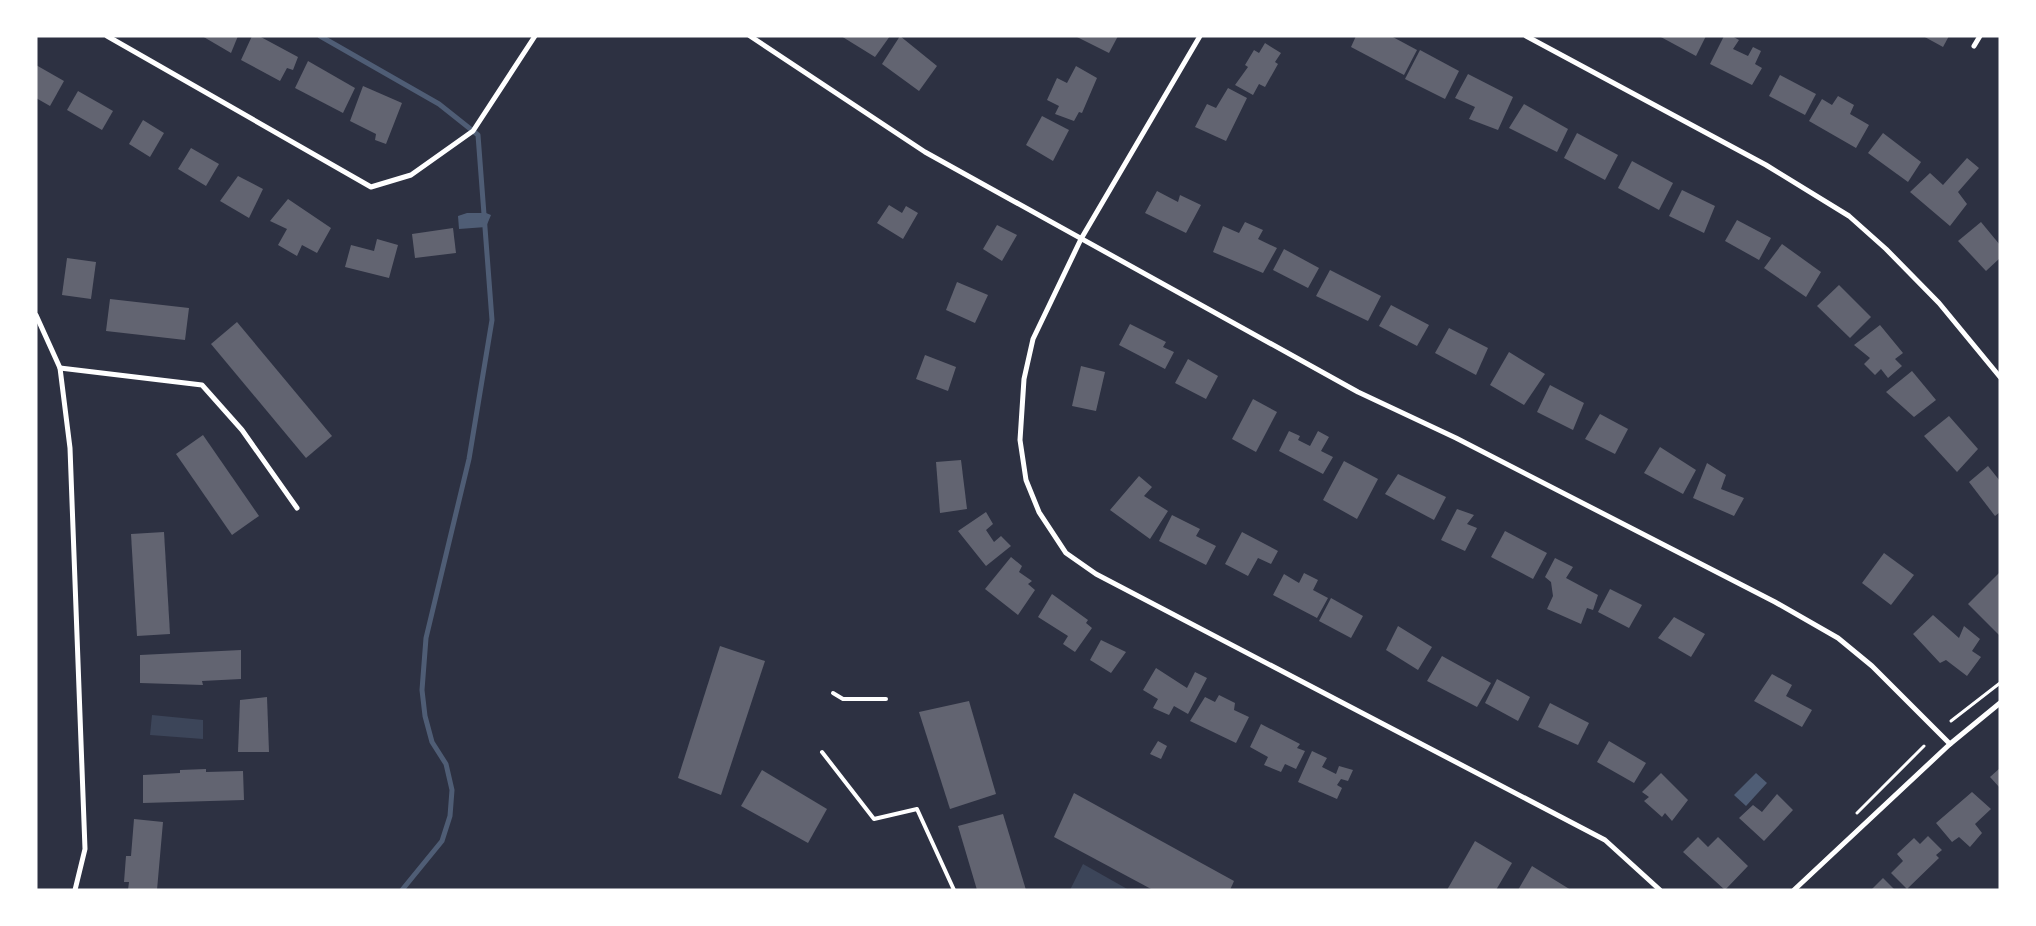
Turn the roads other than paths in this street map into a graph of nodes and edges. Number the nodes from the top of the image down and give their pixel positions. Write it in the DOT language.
graph roads {
  1 [pos="107,36"];
  2 [pos="534,36"];
  3 [pos="750,36"];
  4 [pos="1200,36"];
  5 [pos="1526,36"];
  6 [pos="1980,36"];
  7 [pos="1974,46"];
  8 [pos="1081,239"];
  9 [pos="36,315"];
  10 [pos="60,368"];
  11 [pos="2000,377"];
  12 [pos="297,508"];
  13 [pos="834,693"];
  14 [pos="886,699"];
  15 [pos="2000,703"];
  16 [pos="1950,744"];
  17 [pos="822,752"];
  18 [pos="74,890"];
  19 [pos="954,890"];
  20 [pos="1660,890"];
  21 [pos="1794,890"];
  1 -- 2 [label="street"];
  3 -- 8 [label="street"];
  4 -- 8 [label="street"];
  5 -- 11 [label="street"];
  6 -- 7 [label="street"];
  8 -- 16 [label="street"];
  8 -- 20 [label="street"];
  9 -- 10 [label="street"];
  10 -- 12 [label="street"];
  10 -- 18 [label="street"];
  13 -- 14 [label="lane"];
  15 -- 16 [label="street"];
  16 -- 21 [label="street"];
  17 -- 19 [label="lane"];
}
